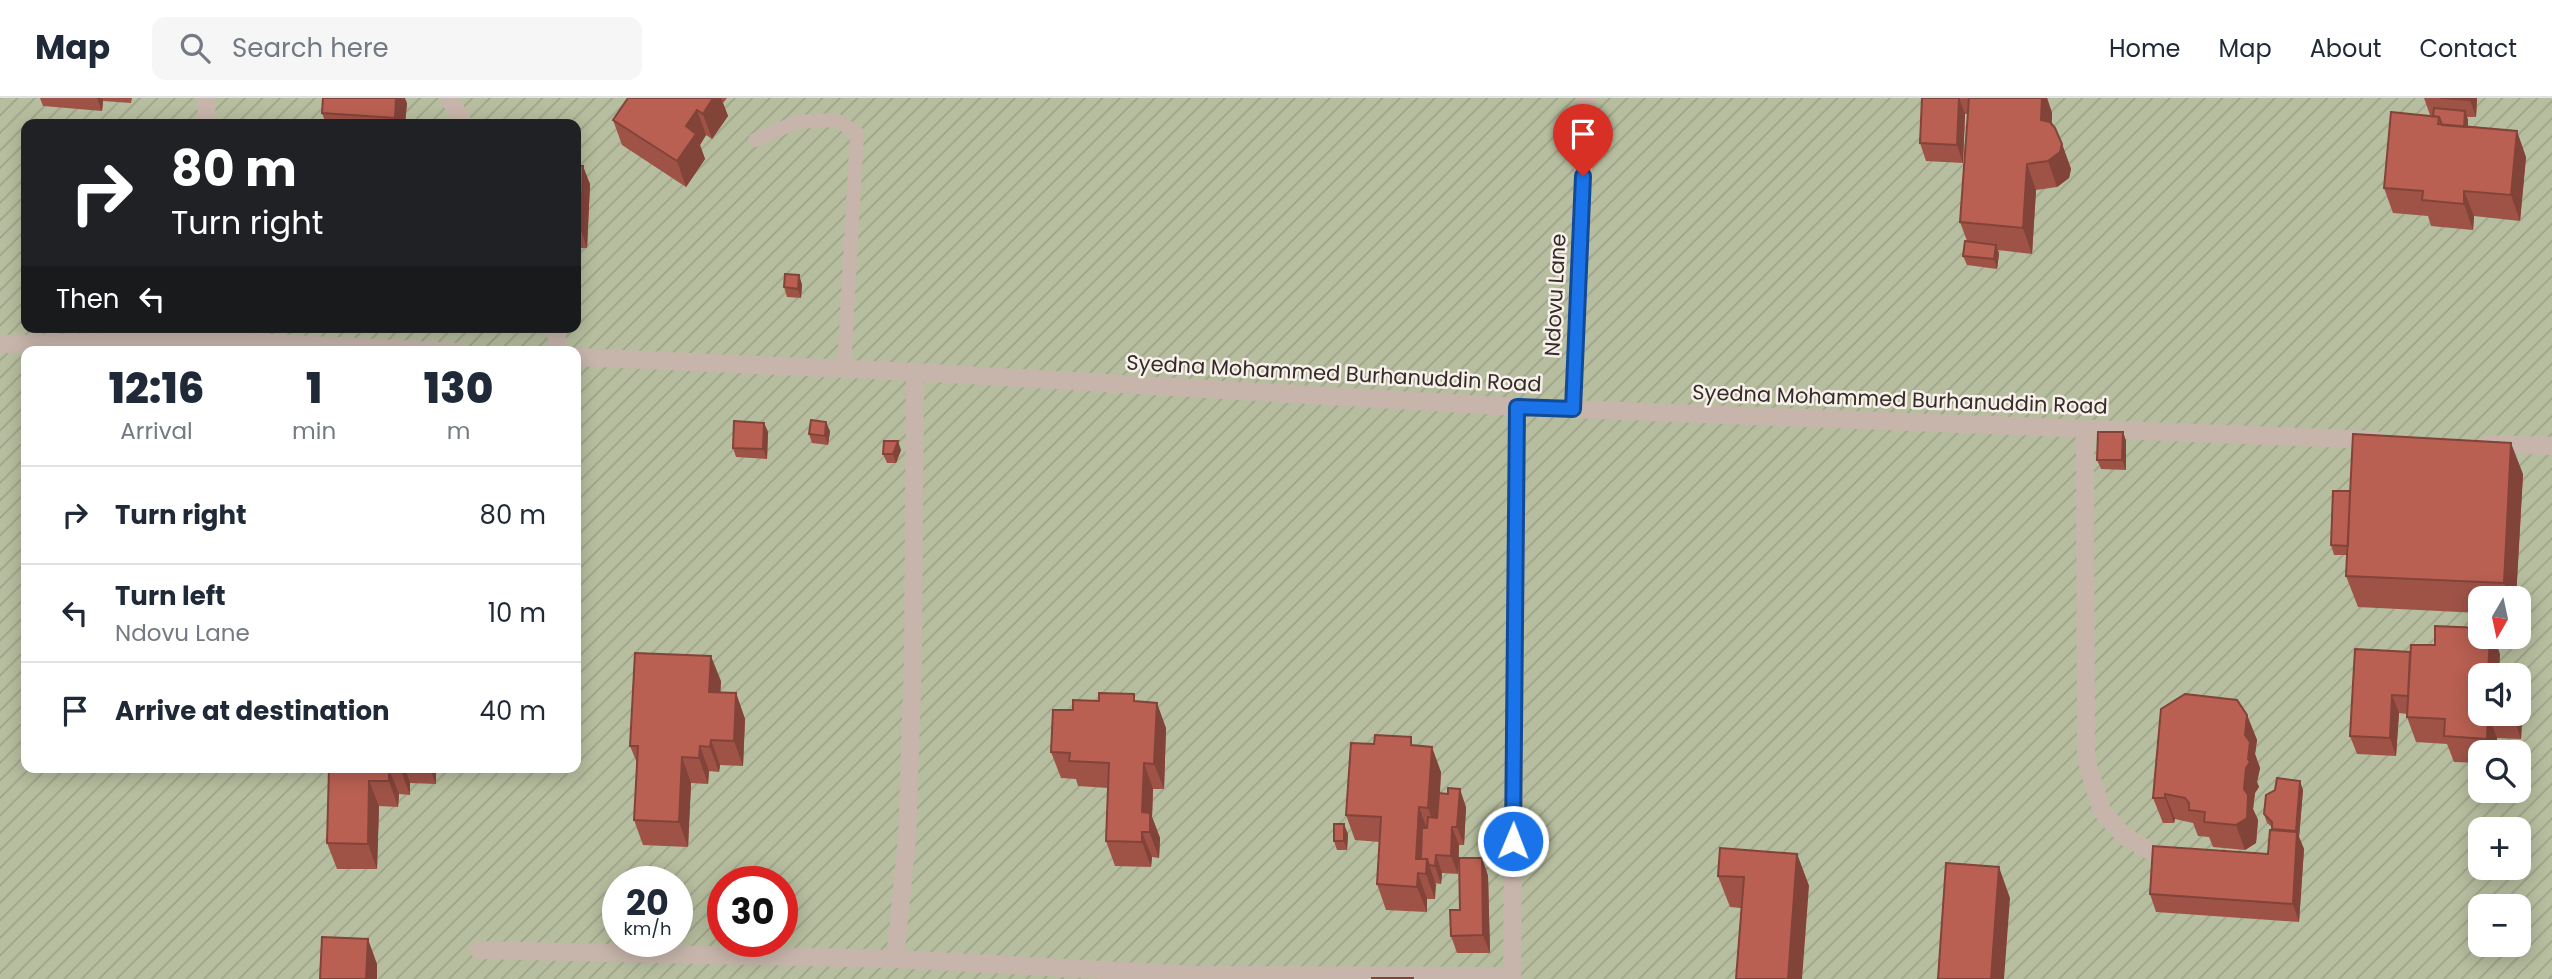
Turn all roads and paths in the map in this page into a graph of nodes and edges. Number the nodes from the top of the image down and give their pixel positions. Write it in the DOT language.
graph roads {
  1 [pos="206,98"];
  2 [pos="449,98"];
  3 [pos="1586,98"];
  4 [pos="206,119"];
  5 [pos="461,119"];
  6 [pos="755,140"];
  7 [pos="207,334"];
  8 [pos="0,344"];
  9 [pos="376,346"];
  10 [pos="581,357"];
  11 [pos="844,368"];
  12 [pos="915,372"];
  13 [pos="1517,407"];
  14 [pos="1573,409"];
  15 [pos="2085,429"];
  16 [pos="2387,440"];
  17 [pos="2469,443"];
  18 [pos="2552,446"];
  19 [pos="2159,856"];
  20 [pos="479,950"];
  21 [pos="895,960"];
  22 [pos="1512,978"];
  1 -- 4 [label="street"];
  2 -- 5 [label="street"];
  3 -- 14 [label="street, Ndovu Lane"];
  6 -- 11 [label="lane"];
  7 -- 8 [label="street"];
  7 -- 9 [label="street"];
  10 -- 11 [label="street, Syedna Mohammed Burhanuddin Road"];
  11 -- 12 [label="street, Syedna Mohammed Burhanuddin Road"];
  12 -- 13 [label="street, Syedna Mohammed Burhanuddin Road"];
  12 -- 21 [label="street"];
  13 -- 14 [label="street, Syedna Mohammed Burhanuddin Road"];
  13 -- 22 [label="street"];
  14 -- 15 [label="street, Syedna Mohammed Burhanuddin Road"];
  15 -- 16 [label="street, Syedna Mohammed Burhanuddin Road"];
  15 -- 19 [label="street"];
  17 -- 18 [label="street"];
  20 -- 21 [label="street"];
  21 -- 22 [label="street"];
}
